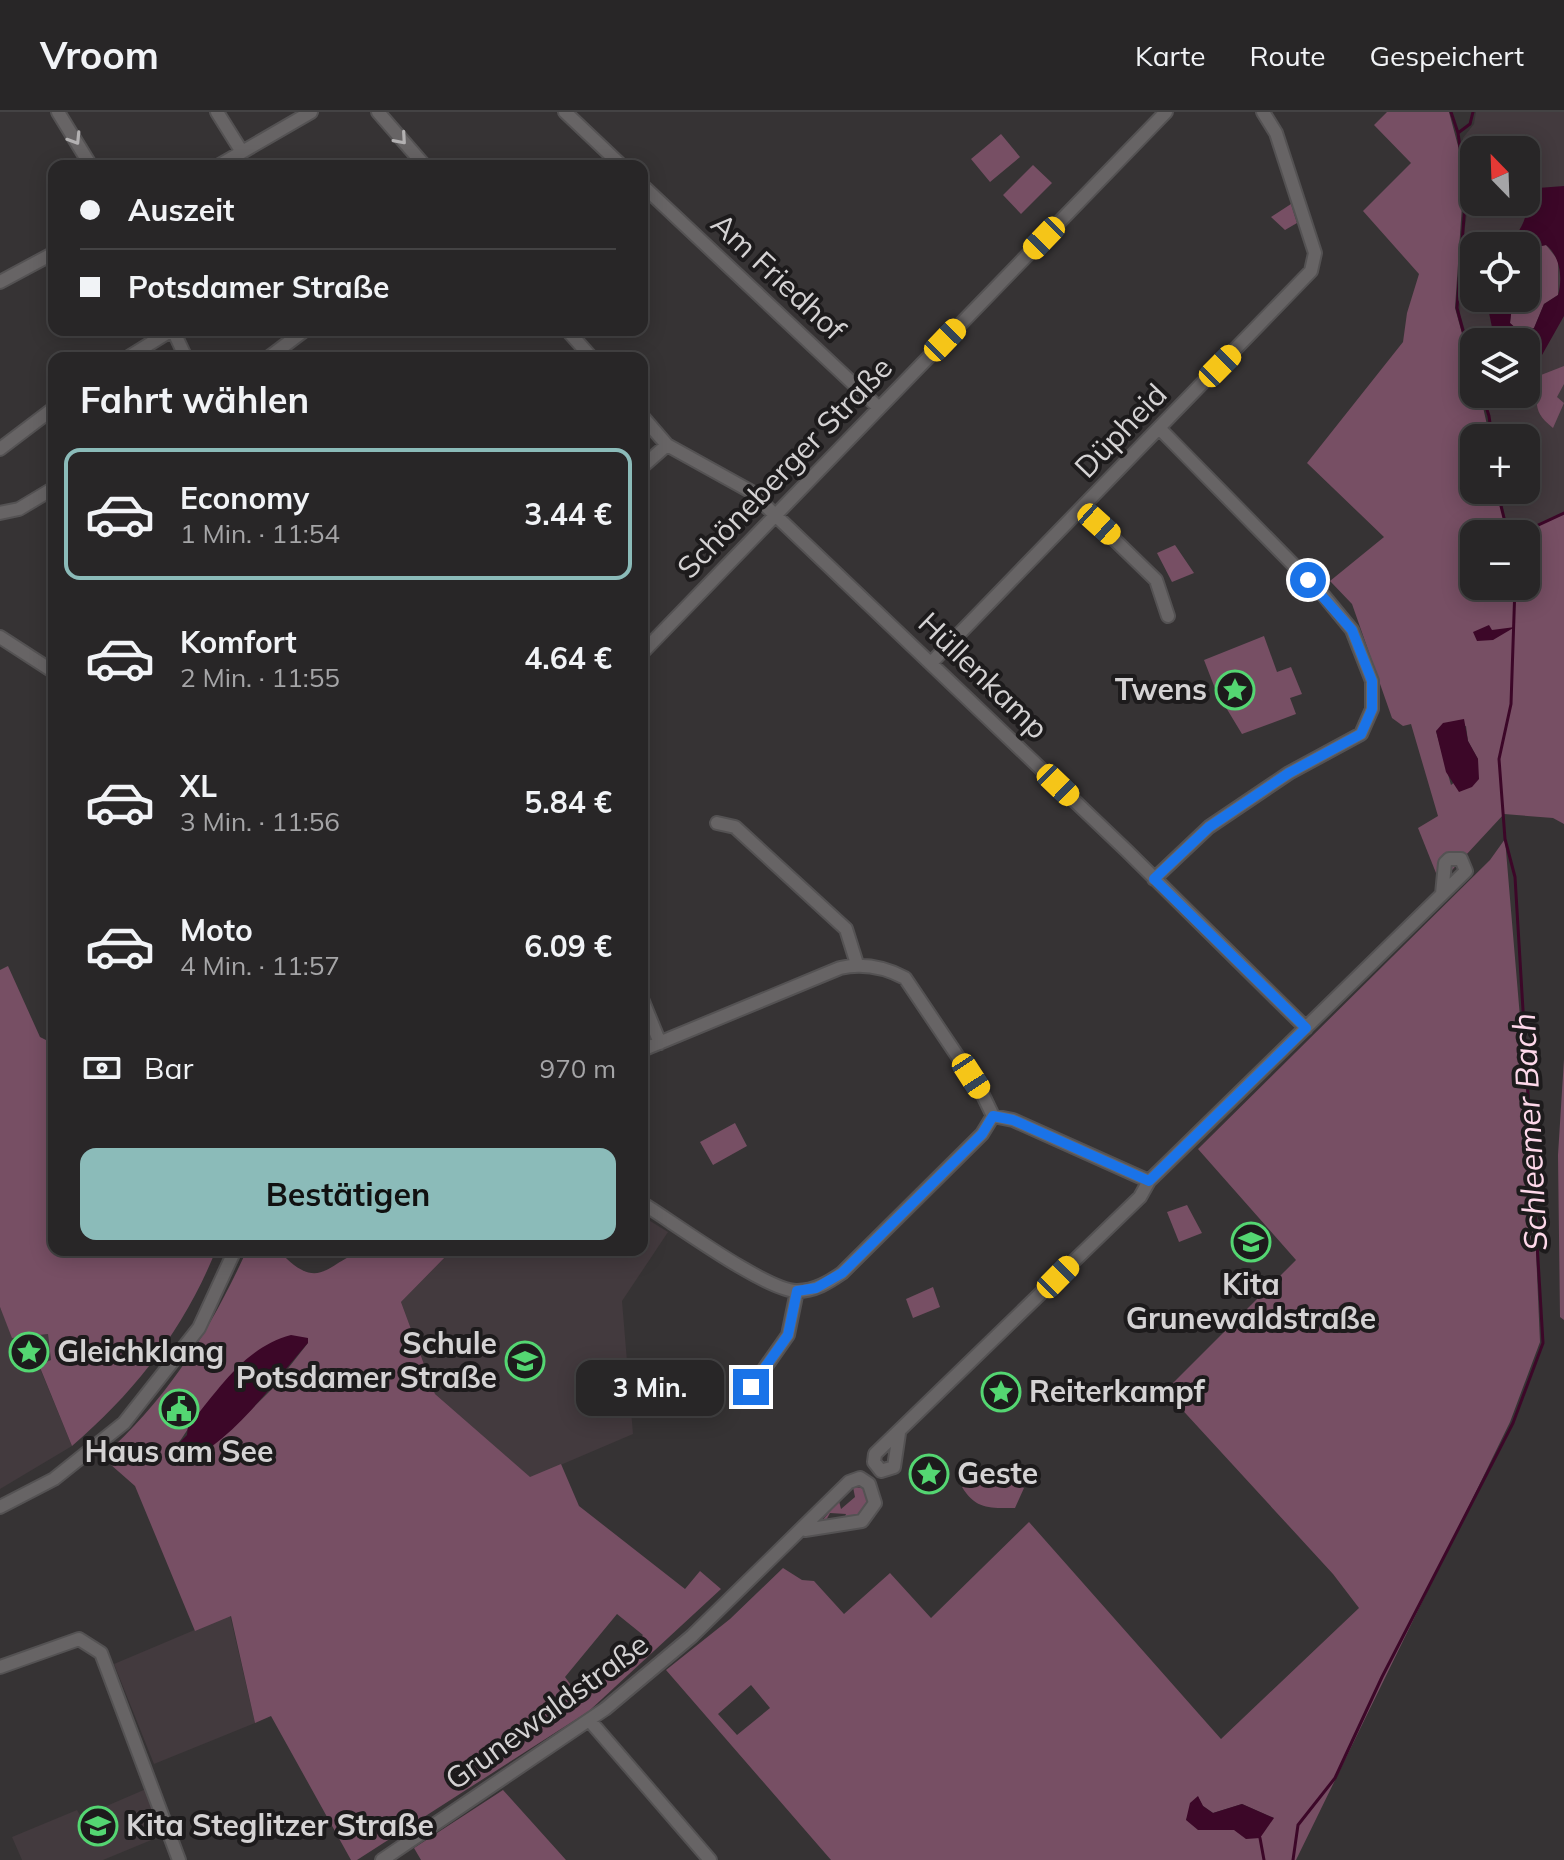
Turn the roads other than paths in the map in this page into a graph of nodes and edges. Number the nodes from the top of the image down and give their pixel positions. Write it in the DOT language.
graph roads {
  1 [pos="58,112"];
  2 [pos="217,112"];
  3 [pos="311,112"];
  4 [pos="378,112"];
  5 [pos="565,112"];
  6 [pos="1166,112"];
  7 [pos="1263,112"];
  8 [pos="242,152"];
  9 [pos="87,160"];
  10 [pos="228,160"];
  11 [pos="420,160"];
  12 [pos="616,160"];
  13 [pos="648,191"];
  14 [pos="48,256"];
  15 [pos="0,282"];
  16 [pos="162,336"];
  17 [pos="297,336"];
  18 [pos="572,336"];
  19 [pos="137,352"];
  20 [pos="276,352"];
  21 [pos="587,352"];
  22 [pos="879,408"];
  23 [pos="48,413"];
  24 [pos="648,423"];
  25 [pos="1160,429"];
  26 [pos="667,445"];
  27 [pos="0,449"];
  28 [pos="648,462"];
  29 [pos="48,492"];
  30 [pos="1083,509"];
  31 [pos="0,513"];
  32 [pos="775,515"];
  33 [pos="1168,616"];
  34 [pos="1,640"];
  35 [pos="648,647"];
  36 [pos="931,663"];
  37 [pos="48,668"];
  38 [pos="717,823"];
  39 [pos="1154,879"];
  40 [pos="1442,894"];
  41 [pos="857,964"];
  42 [pos="648,1014"];
  43 [pos="1306,1028"];
  44 [pos="660,1043"];
  45 [pos="648,1048"];
  46 [pos="993,1116"];
  47 [pos="1149,1181"];
  48 [pos="648,1207"];
  49 [pos="226,1256"];
  50 [pos="231,1256"];
  51 [pos="223,1270"];
  52 [pos="797,1291"];
  53 [pos="746,1395"];
  54 [pos="899,1433"];
  55 [pos="62,1470"];
  56 [pos="0,1501"];
  57 [pos="0,1507"];
  58 [pos="805,1530"];
  59 [pos="0,1667"];
  60 [pos="590,1721"];
  61 [pos="179,1860"];
  62 [pos="382,1860"];
  63 [pos="710,1860"];
  1 -- 9 [label="street, one-way"];
  2 -- 8 [label="street"];
  3 -- 8 [label="street"];
  4 -- 11 [label="street, one-way"];
  5 -- 12 [label="street"];
  6 -- 22 [label="street, Schöneberger Straße"];
  7 -- 25 [label="street, Düpheid"];
  8 -- 10 [label="street"];
  13 -- 22 [label="street, Am Friedhof"];
  14 -- 15 [label="street"];
  16 -- 19 [label="street"];
  17 -- 20 [label="street"];
  18 -- 21 [label="street"];
  22 -- 32 [label="street, Schöneberger Straße"];
  23 -- 27 [label="street"];
  24 -- 26 [label="street, Hüllenkamp"];
  25 -- 30 [label="street, Düpheid"];
  25 -- 39 [label="street"];
  26 -- 28 [label="street"];
  26 -- 32 [label="street, Hüllenkamp"];
  29 -- 31 [label="street"];
  30 -- 33 [label="street, Düpheid"];
  30 -- 36 [label="street, Düpheid"];
  32 -- 35 [label="street, Schöneberger Straße"];
  32 -- 36 [label="street, Hüllenkamp"];
  34 -- 37 [label="street"];
  36 -- 39 [label="street, Hüllenkamp"];
  38 -- 41 [label="street"];
  39 -- 43 [label="street, Hüllenkamp"];
  40 -- 43 [label="street"];
  41 -- 44 [label="street"];
  41 -- 46 [label="street"];
  42 -- 44 [label="street"];
  43 -- 47 [label="street"];
  44 -- 45 [label="street"];
  46 -- 47 [label="street"];
  46 -- 52 [label="street"];
  47 -- 54 [label="street"];
  48 -- 52 [label="street"];
  49 -- 51 [label="street"];
  50 -- 51 [label="street"];
  51 -- 55 [label="street"];
  52 -- 53 [label="street"];
  55 -- 56 [label="street"];
  55 -- 57 [label="street"];
  58 -- 58 [label="street, Grunewaldstraße"];
  58 -- 60 [label="street, Grunewaldstraße"];
  59 -- 61 [label="street"];
  60 -- 62 [label="street, Grunewaldstraße"];
  60 -- 63 [label="street"];
}
